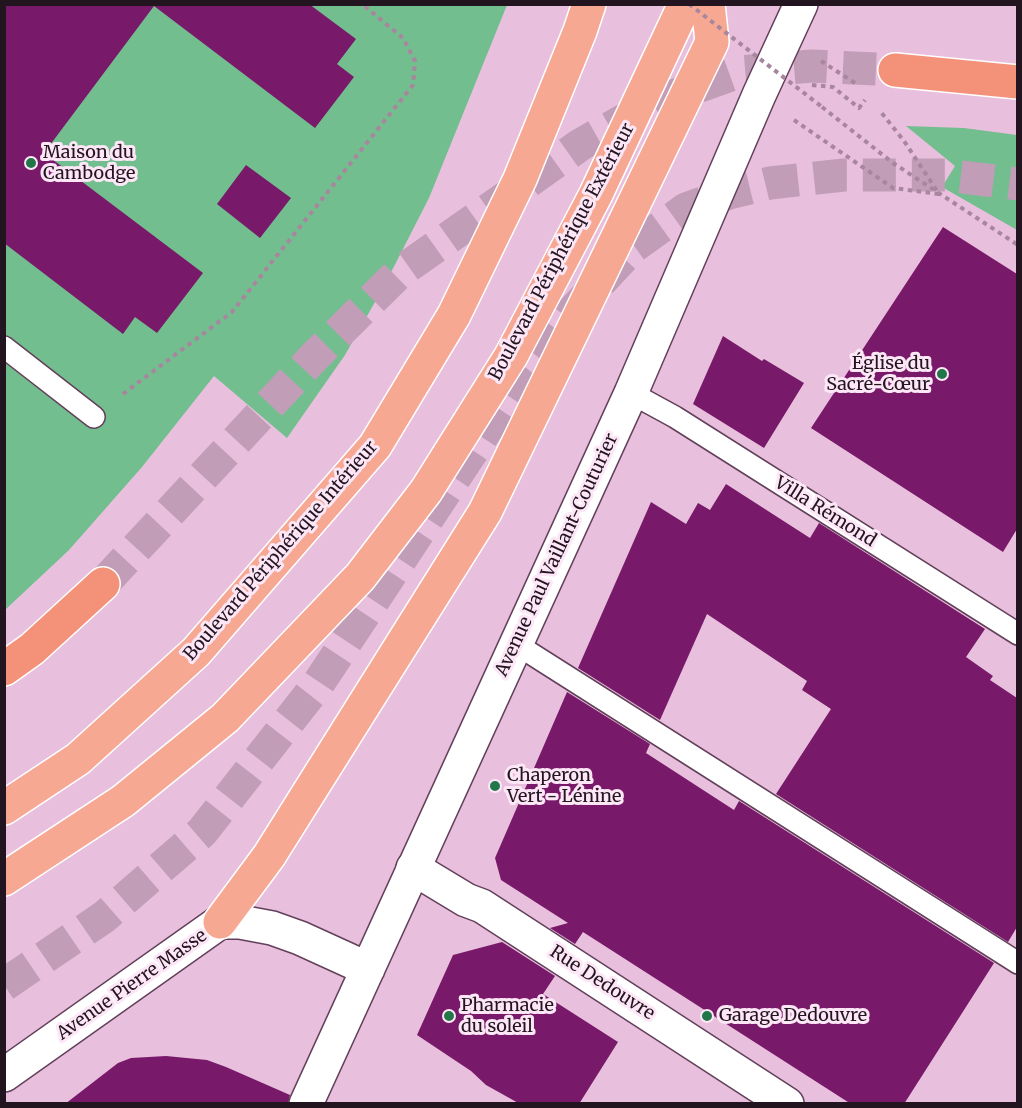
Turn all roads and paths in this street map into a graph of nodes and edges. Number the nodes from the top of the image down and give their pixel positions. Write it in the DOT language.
graph roads {
  1 [pos="362,4"];
  2 [pos="589,4"];
  3 [pos="687,4"];
  4 [pos="708,4"];
  5 [pos="801,4"];
  6 [pos="786,39"];
  7 [pos="895,70"];
  8 [pos="1017,82"];
  9 [pos="857,84"];
  10 [pos="833,87"];
  11 [pos="759,96"];
  12 [pos="868,97"];
  13 [pos="875,106"];
  14 [pos="939,194"];
  15 [pos="1017,245"];
  16 [pos="4,347"];
  17 [pos="631,393"];
  18 [pos="94,417"];
  19 [pos="103,584"];
  20 [pos="1017,634"];
  21 [pos="516,644"];
  22 [pos="4,669"];
  23 [pos="4,808"];
  24 [pos="413,868"];
  25 [pos="4,879"];
  26 [pos="220,922"];
  27 [pos="1017,963"];
  28 [pos="368,969"];
  29 [pos="4,1075"];
  30 [pos="306,1104"];
  31 [pos="787,1104"];
  1 -- 18 [label="path"];
  2 -- 23 [label="highway, Boulevard Périphérique Intérieur"];
  3 -- 14 [label="path, bridge"];
  3 -- 25 [label="highway, Boulevard Périphérique Extérieur"];
  4 -- 26 [label="highway"];
  5 -- 6 [label="main road, Avenue Paul Vaillant-Couturier"];
  6 -- 9 [label="path"];
  6 -- 11 [label="main road, Avenue Paul Vaillant-Couturier"];
  7 -- 8 [label="highway"];
  10 -- 12 [label="path"];
  11 -- 14 [label="path"];
  11 -- 17 [label="main road, Avenue Paul Vaillant-Couturier"];
  13 -- 14 [label="path"];
  14 -- 15 [label="path"];
  16 -- 18 [label="lane"];
  17 -- 20 [label="lane, Villa Rémond"];
  17 -- 21 [label="main road, Avenue Paul Vaillant-Couturier"];
  19 -- 22 [label="highway"];
  21 -- 24 [label="main road, Avenue Paul Vaillant-Couturier"];
  21 -- 27 [label="lane"];
  24 -- 28 [label="main road, Avenue Paul Vaillant-Couturier"];
  24 -- 31 [label="main road, Rue Dedouvre"];
  26 -- 28 [label="main road, Avenue Pierre Masse"];
  26 -- 29 [label="main road, Avenue Pierre Masse"];
  28 -- 30 [label="main road, Avenue Paul Vaillant-Couturier"];
}
